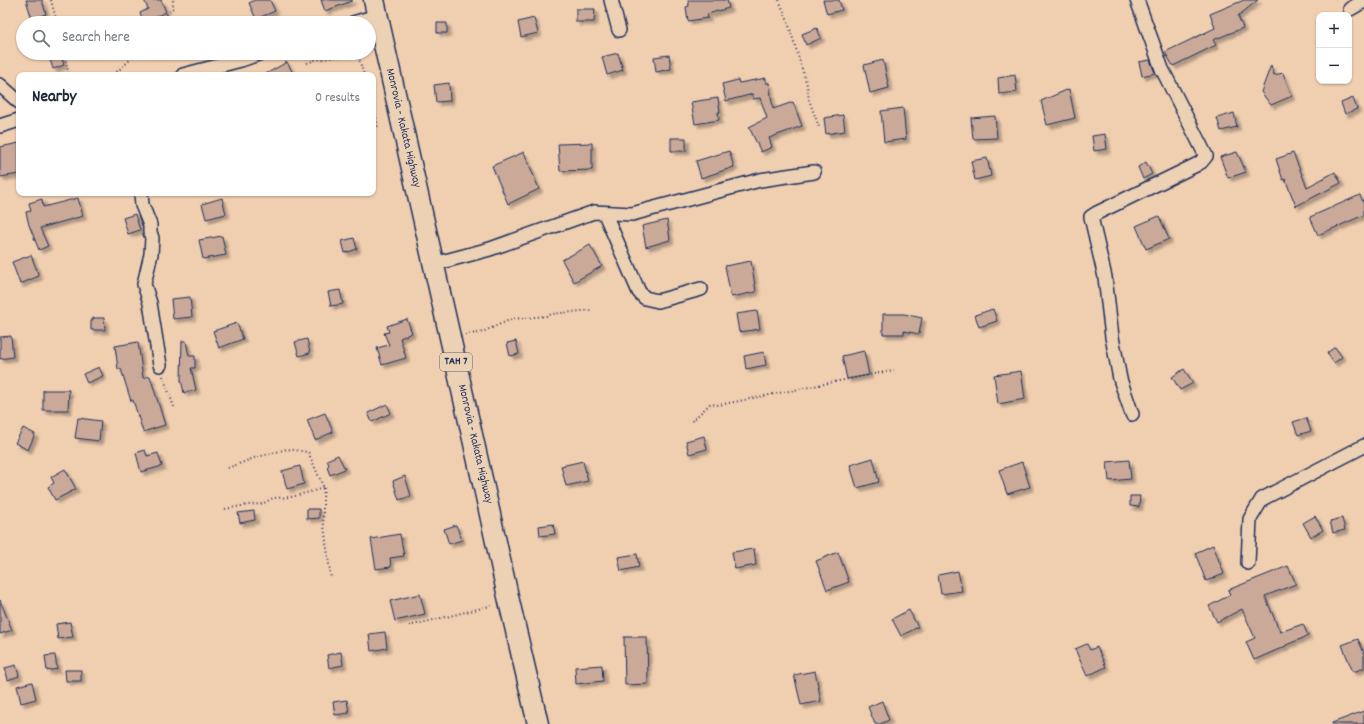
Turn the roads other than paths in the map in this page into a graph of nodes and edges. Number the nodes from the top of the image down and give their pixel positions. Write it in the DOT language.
graph roads {
  1 [pos="611,0"];
  2 [pos="1137,0"];
  3 [pos="1364,1"];
  4 [pos="375,8"];
  5 [pos="1350,9"];
  6 [pos="363,16"];
  7 [pos="619,30"];
  8 [pos="241,60"];
  9 [pos="195,72"];
  10 [pos="0,85"];
  11 [pos="16,99"];
  12 [pos="16,121"];
  13 [pos="0,126"];
  14 [pos="814,172"];
  15 [pos="141,196"];
  16 [pos="605,214"];
  17 [pos="434,264"];
  18 [pos="701,289"];
  19 [pos="160,365"];
  20 [pos="1132,414"];
  21 [pos="1364,446"];
  22 [pos="1248,563"];
  23 [pos="538,724"];
  1 -- 7 [label="street"];
  2 -- 20 [label="street"];
  3 -- 5 [label="street"];
  4 -- 6 [label="street"];
  4 -- 17 [label="highway, Monrovia - Kakata Highway / TAH 7"];
  8 -- 9 [label="street"];
  10 -- 11 [label="street"];
  12 -- 13 [label="street"];
  14 -- 16 [label="street"];
  15 -- 19 [label="street"];
  16 -- 17 [label="street"];
  16 -- 18 [label="street"];
  17 -- 23 [label="highway, Monrovia - Kakata Highway / TAH 7"];
  21 -- 22 [label="street"];
}
